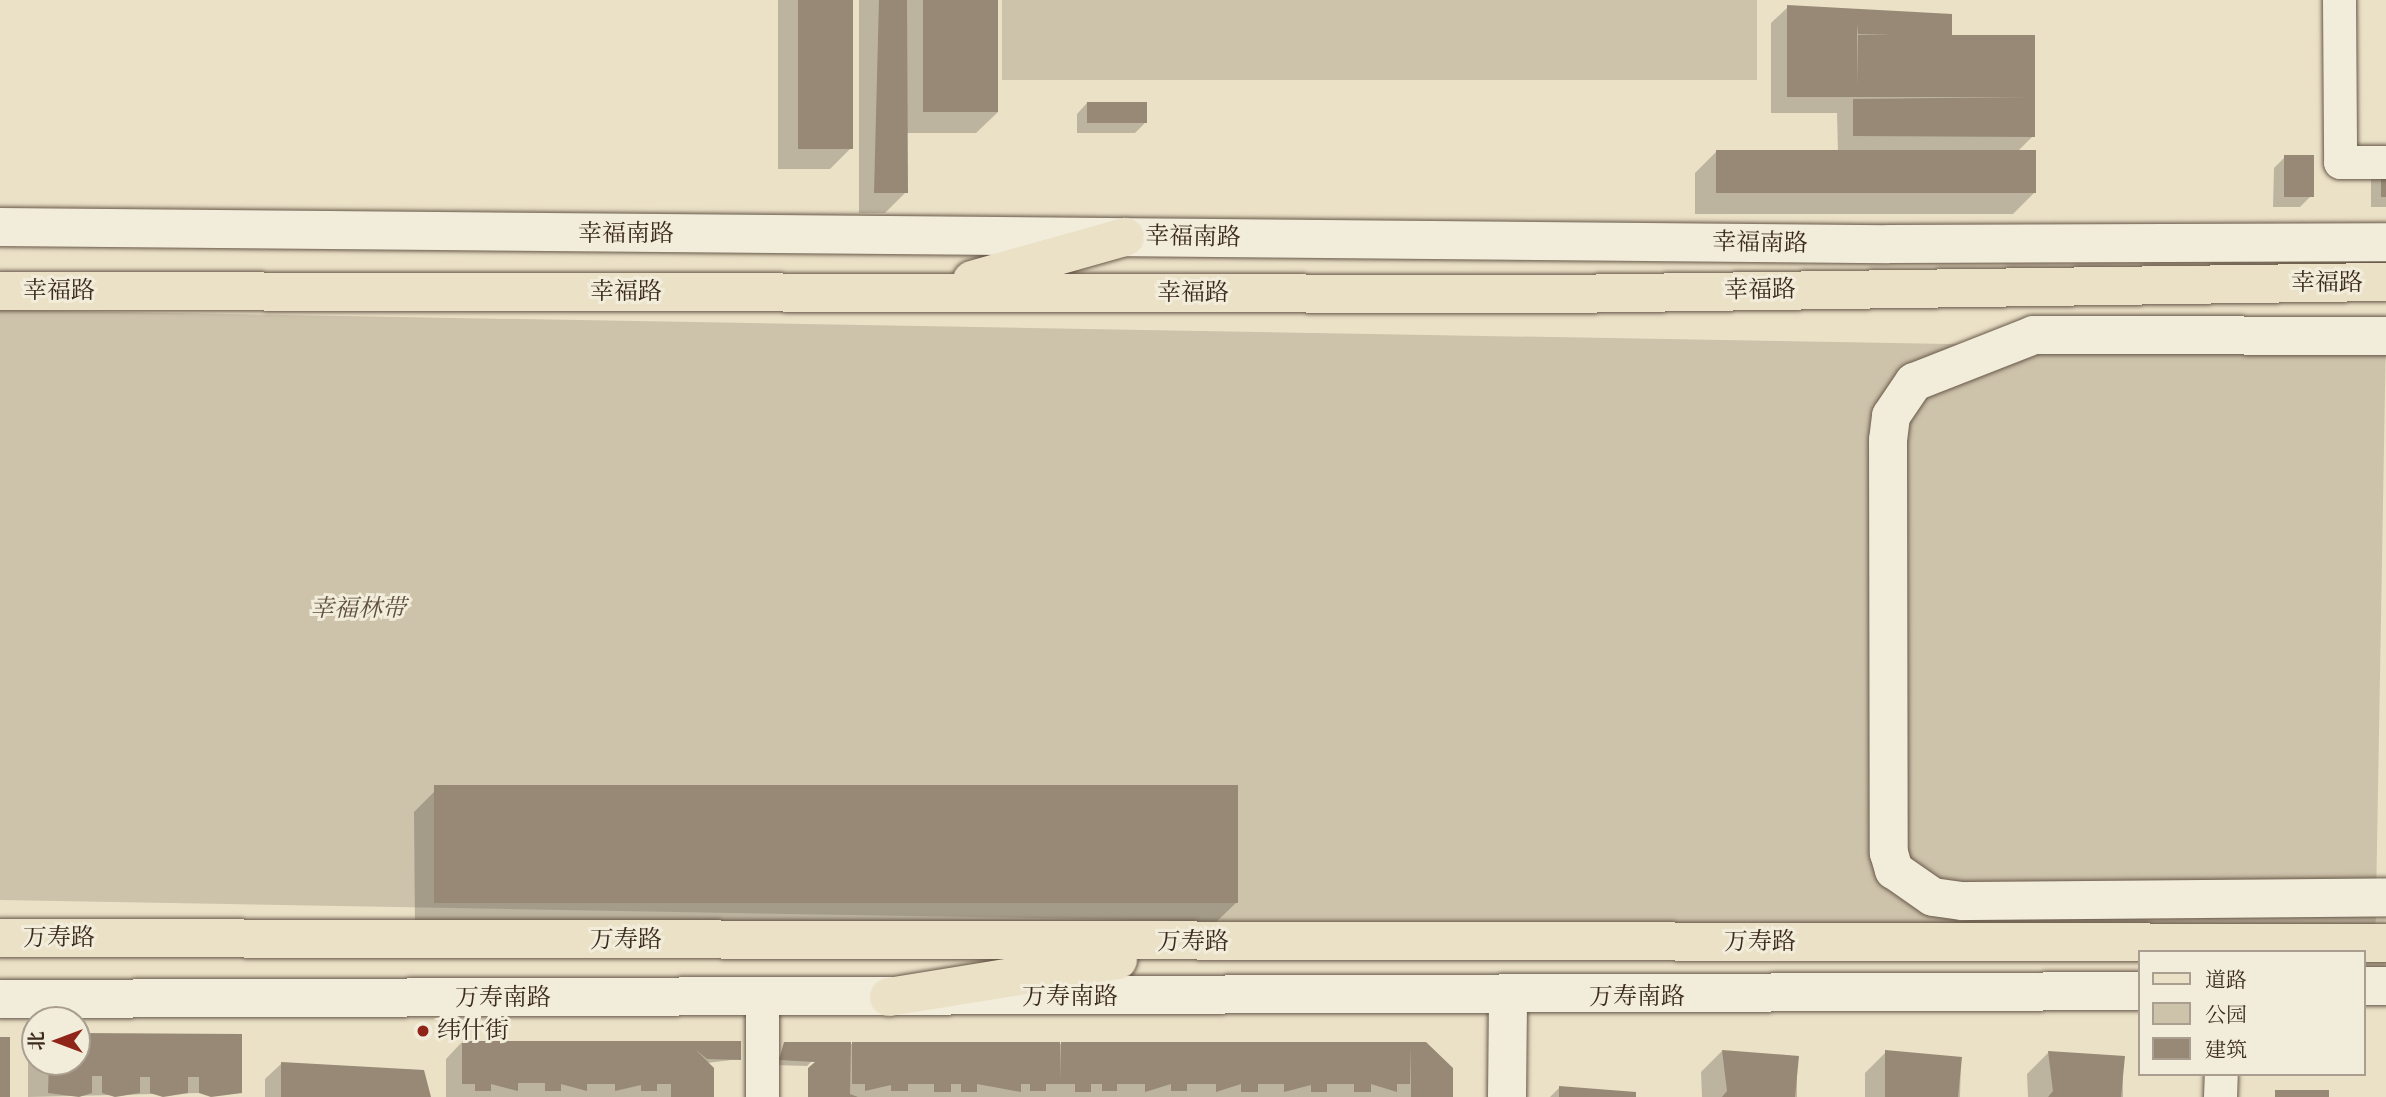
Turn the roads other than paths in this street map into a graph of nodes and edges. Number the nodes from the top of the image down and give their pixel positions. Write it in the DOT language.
graph roads {
  1 [pos="2339,0"];
  2 [pos="2386,162"];
  3 [pos="0,227"];
  4 [pos="1125,237"];
  5 [pos="2386,242"];
  6 [pos="2386,282"];
  7 [pos="0,291"];
  8 [pos="926,293"];
  9 [pos="2386,336"];
  10 [pos="2386,897"];
  11 [pos="0,938"];
  12 [pos="1232,942"];
  13 [pos="2386,943"];
  14 [pos="2365,986"];
  15 [pos="2386,986"];
  16 [pos="2138,991"];
  17 [pos="889,997"];
  18 [pos="1508,997"];
  19 [pos="762,998"];
  20 [pos="0,999"];
  21 [pos="2221,1076"];
  22 [pos="762,1097"];
  23 [pos="1507,1097"];
  24 [pos="2220,1097"];
  1 -- 2 [label="street"];
  3 -- 4 [label="main road, 幸福南路"];
  4 -- 5 [label="main road, 幸福南路"];
  4 -- 8 [label="main road"];
  6 -- 8 [label="main road, 幸福路"];
  7 -- 8 [label="main road, 幸福路"];
  9 -- 10 [label="main road"];
  11 -- 12 [label="main road, 万寿路"];
  12 -- 13 [label="main road, 万寿路"];
  12 -- 17 [label="main road"];
  14 -- 15 [label="main road"];
  16 -- 18 [label="main road, 万寿南路"];
  17 -- 18 [label="main road, 万寿南路"];
  17 -- 19 [label="main road, 万寿南路"];
  18 -- 23 [label="main road"];
  19 -- 20 [label="main road, 万寿南路"];
  19 -- 22 [label="street"];
  21 -- 24 [label="street"];
}
